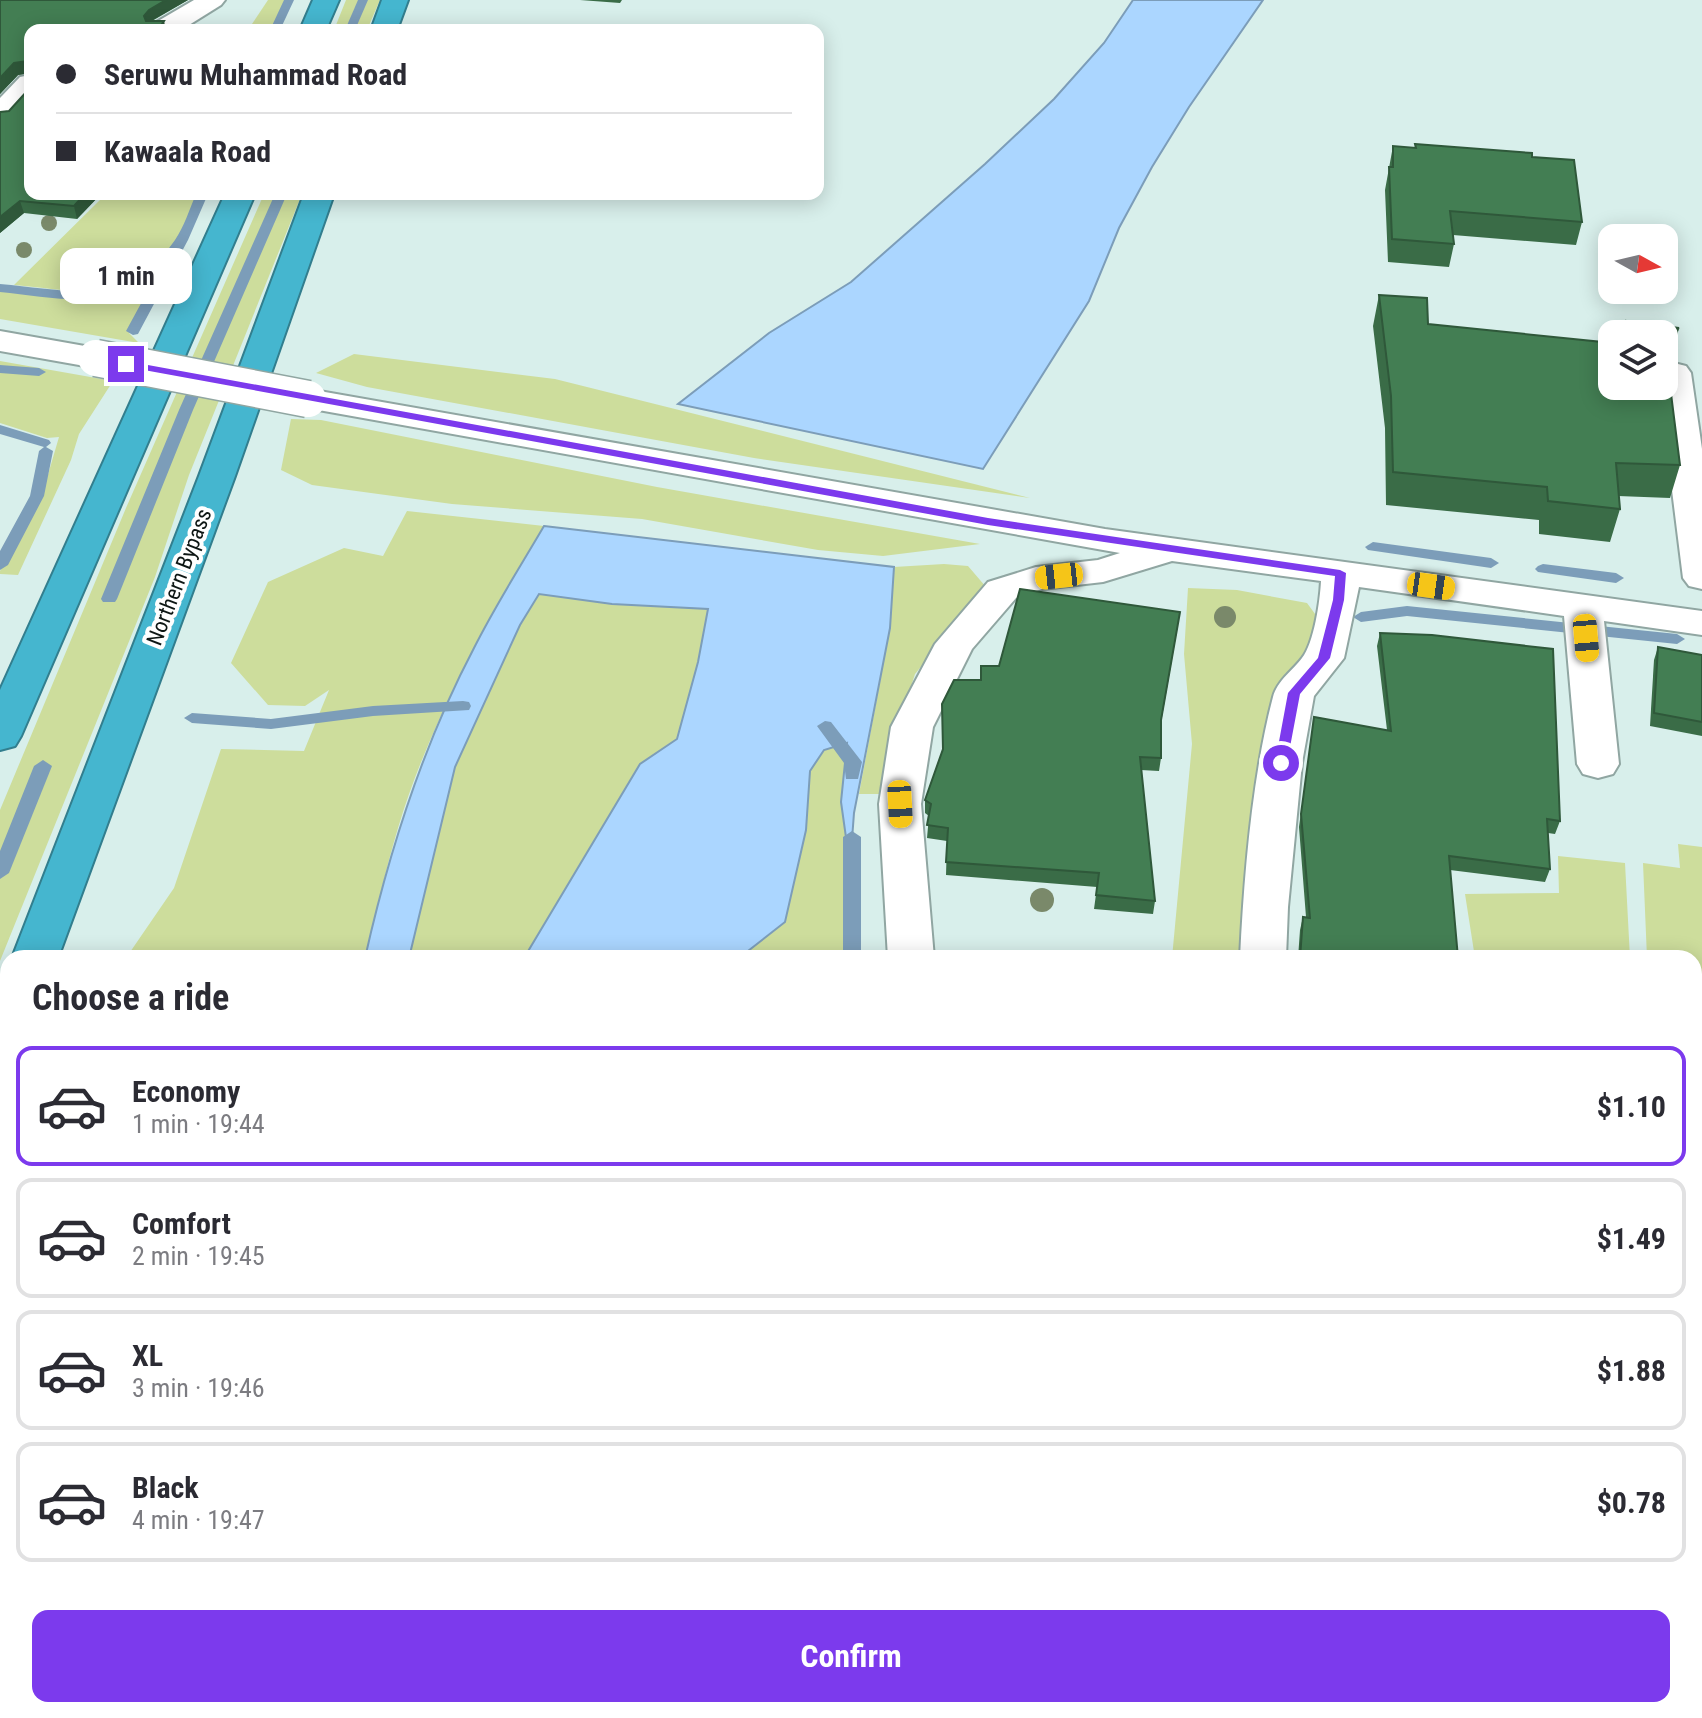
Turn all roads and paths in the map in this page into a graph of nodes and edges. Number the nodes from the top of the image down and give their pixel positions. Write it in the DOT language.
graph roads {
  1 [pos="212,0"];
  2 [pos="326,0"];
  3 [pos="395,0"];
  4 [pos="172,24"];
  5 [pos="316,24"];
  6 [pos="386,24"];
  7 [pos="24,89"];
  8 [pos="0,115"];
  9 [pos="237,200"];
  10 [pos="317,200"];
  11 [pos="0,341"];
  12 [pos="1678,400"];
  13 [pos="1168,549"];
  14 [pos="1340,573"];
  15 [pos="1702,578"];
  16 [pos="1583,606"];
  17 [pos="1702,623"];
  18 [pos="0,736"];
  19 [pos="1598,764"];
  20 [pos="38,950"];
  21 [pos="910,950"];
  22 [pos="1263,950"];
  1 -- 4 [label="street"];
  2 -- 5 [label="highway"];
  3 -- 6 [label="highway"];
  7 -- 8 [label="street"];
  9 -- 18 [label="highway"];
  10 -- 20 [label="highway, Northern Bypass"];
  11 -- 13 [label="street, bridge"];
  12 -- 15 [label="street"];
  13 -- 14 [label="street"];
  13 -- 21 [label="street"];
  14 -- 16 [label="street"];
  14 -- 22 [label="street"];
  16 -- 17 [label="street"];
  16 -- 19 [label="street"];
}
